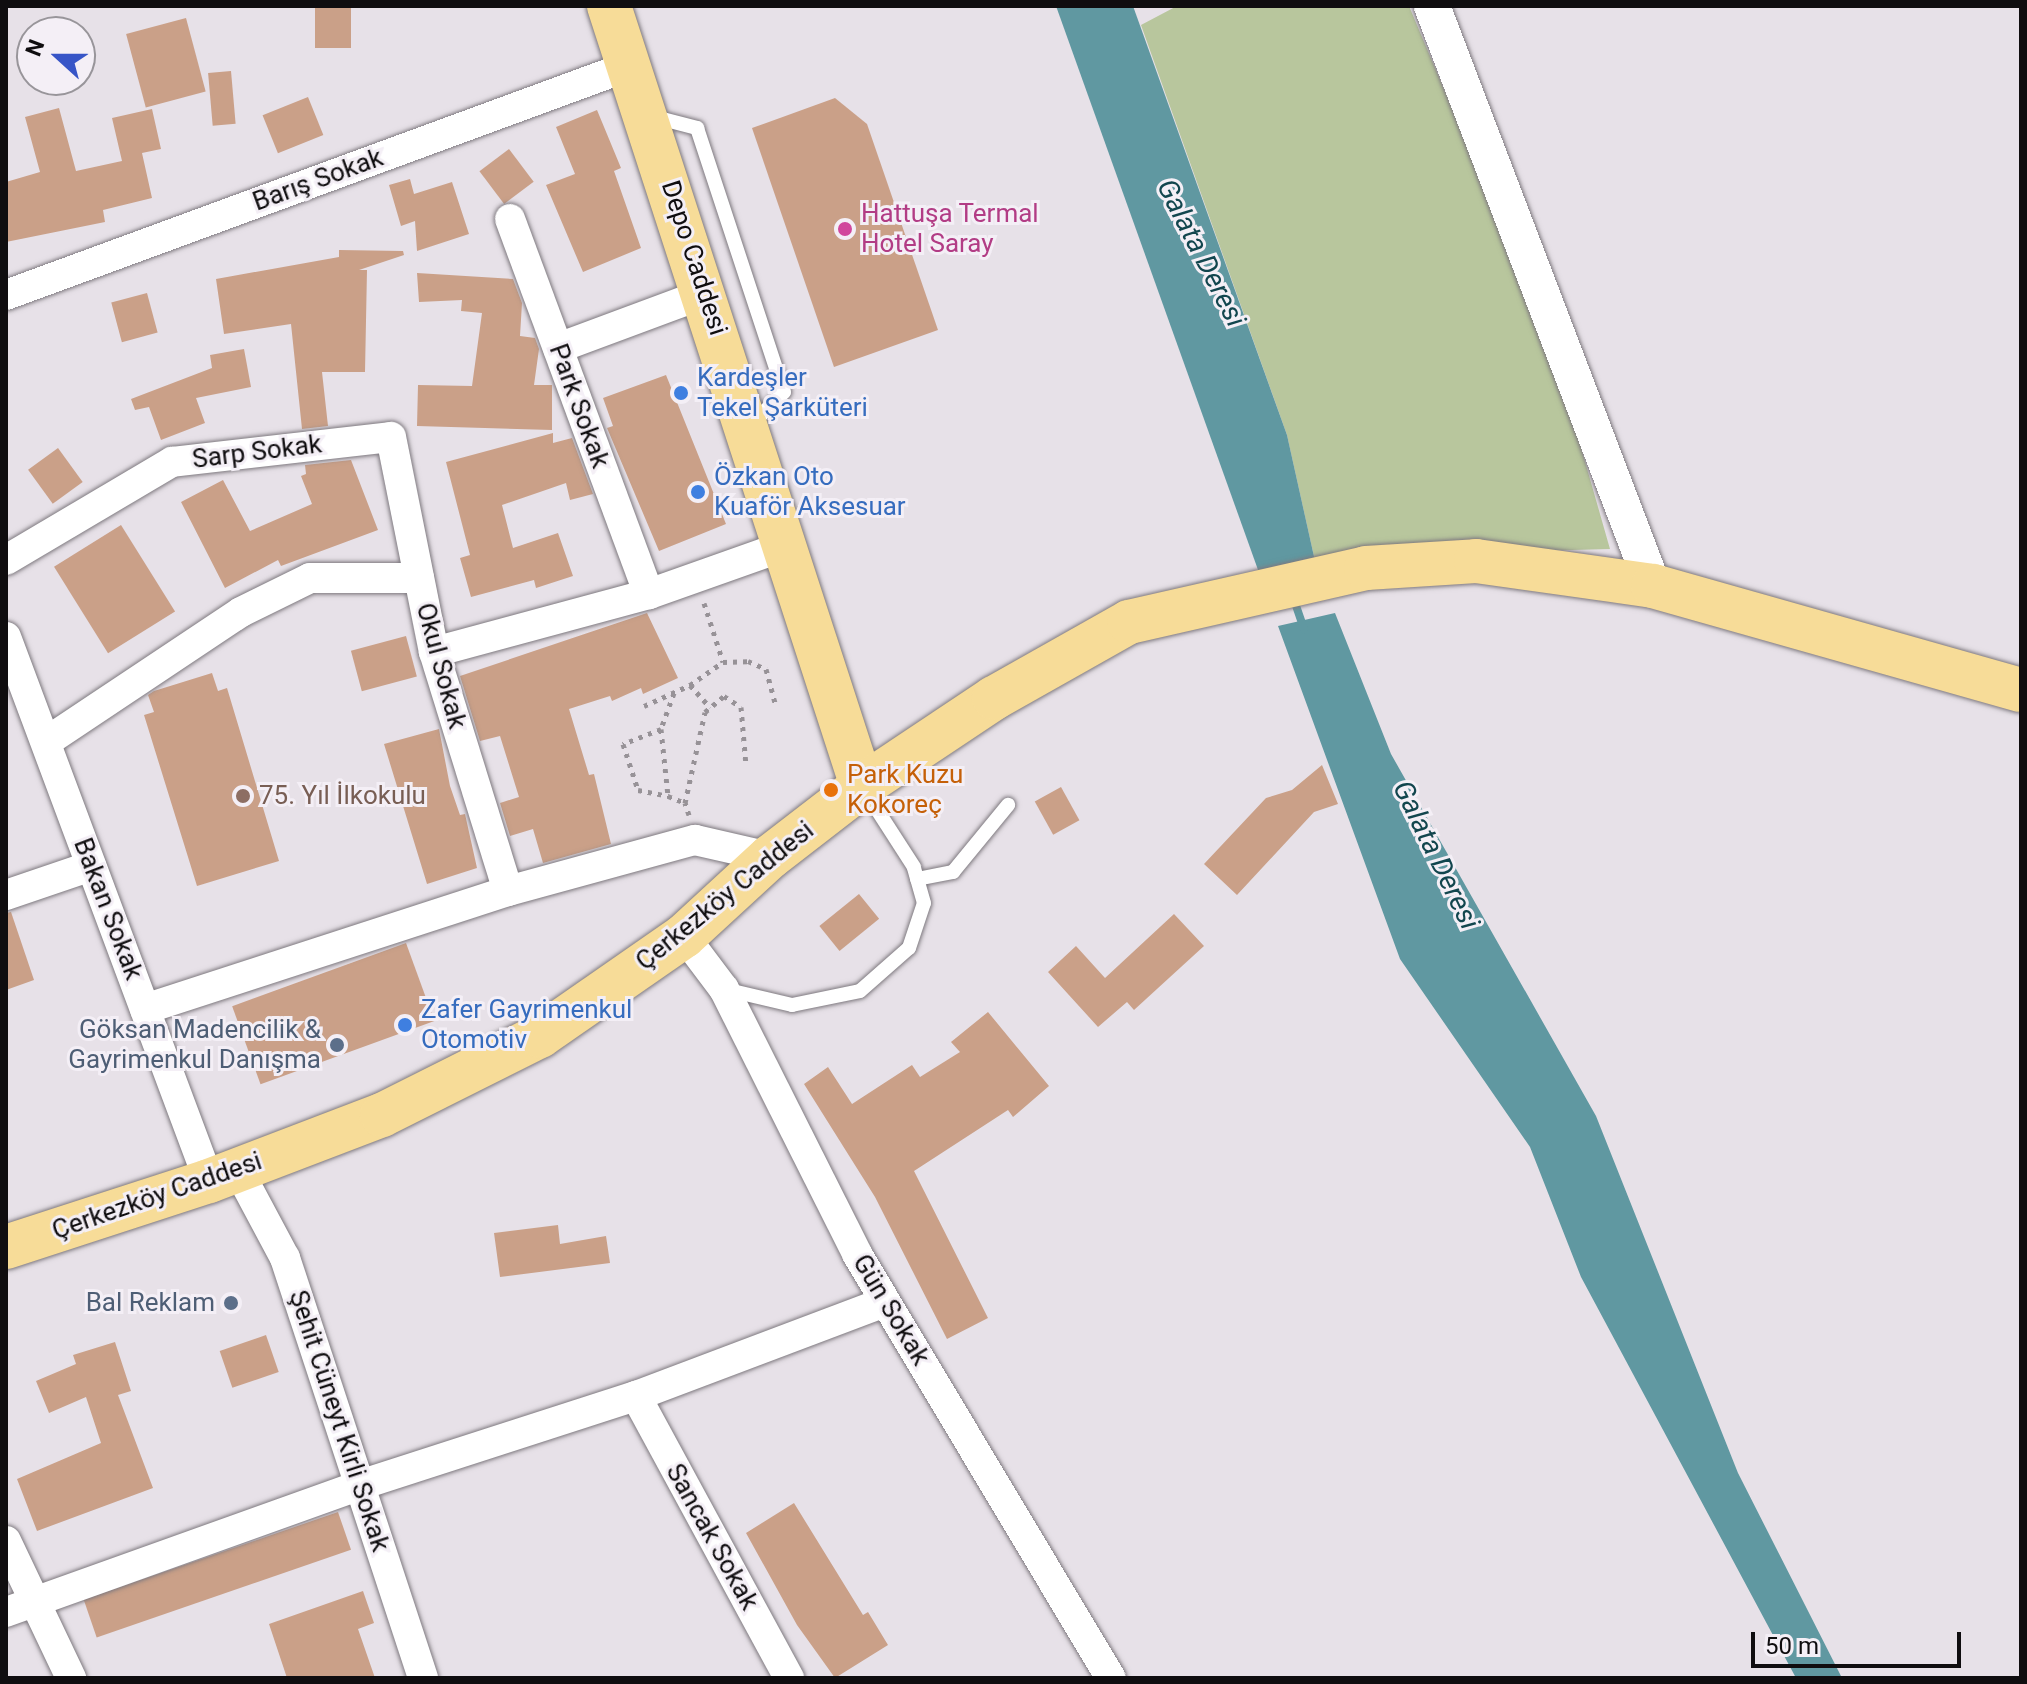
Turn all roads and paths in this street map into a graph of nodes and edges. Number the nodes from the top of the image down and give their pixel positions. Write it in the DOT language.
graph roads {
  1 [pos="609,6"];
  2 [pos="1432,6"];
  3 [pos="629,66"];
  4 [pos="646,115"];
  5 [pos="510,219"];
  6 [pos="706,293"];
  7 [pos="6,295"];
  8 [pos="558,348"];
  9 [pos="749,427"];
  10 [pos="391,437"];
  11 [pos="787,545"];
  12 [pos="6,560"];
  13 [pos="419,578"];
  14 [pos="687,579"];
  15 [pos="1653,586"];
  16 [pos="649,594"];
  17 [pos="6,637"];
  18 [pos="434,652"];
  19 [pos="723,662"];
  20 [pos="690,685"];
  21 [pos="2021,690"];
  22 [pos="674,693"];
  23 [pos="775,703"];
  24 [pos="644,706"];
  25 [pos="710,707"];
  26 [pos="661,729"];
  27 [pos="46,742"];
  28 [pos="746,765"];
  29 [pos="862,786"];
  30 [pos="668,796"];
  31 [pos="685,803"];
  32 [pos="1008,805"];
  33 [pos="695,840"];
  34 [pos="770,857"];
  35 [pos="91,866"];
  36 [pos="917,879"];
  37 [pos="508,891"];
  38 [pos="6,895"];
  39 [pos="684,936"];
  40 [pos="724,989"];
  41 [pos="145,1009"];
  42 [pos="224,1176"];
  43 [pos="6,1247"];
  44 [pos="885,1302"];
  45 [pos="636,1396"];
  46 [pos="360,1485"];
  47 [pos="6,1541"];
  48 [pos="34,1601"];
  49 [pos="6,1612"];
  50 [pos="71,1678"];
  51 [pos="423,1678"];
  52 [pos="789,1678"];
  53 [pos="1111,1678"];
  1 -- 3 [label="main road, Depo Caddesi"];
  2 -- 15 [label="street"];
  3 -- 4 [label="main road, Depo Caddesi"];
  3 -- 7 [label="street, Barış Sokak"];
  4 -- 6 [label="main road, Depo Caddesi"];
  4 -- 9 [label="lane"];
  5 -- 8 [label="street, Park Sokak"];
  6 -- 8 [label="street"];
  6 -- 9 [label="main road, Depo Caddesi"];
  8 -- 16 [label="street, Park Sokak"];
  9 -- 11 [label="main road, Depo Caddesi"];
  10 -- 12 [label="street, Sarp Sokak"];
  10 -- 13 [label="street, Okul Sokak"];
  11 -- 14 [label="street"];
  11 -- 29 [label="main road, Depo Caddesi"];
  13 -- 18 [label="street, Okul Sokak"];
  13 -- 27 [label="street"];
  14 -- 16 [label="street"];
  14 -- 19 [label="path"];
  15 -- 21 [label="main road, Çerkezköy Caddesi"];
  15 -- 29 [label="main road, Çerkezköy Caddesi"];
  16 -- 18 [label="street"];
  17 -- 27 [label="street, Bakan Sokak"];
  18 -- 37 [label="street, Okul Sokak"];
  19 -- 20 [label="path"];
  19 -- 23 [label="path"];
  20 -- 22 [label="path"];
  20 -- 25 [label="path"];
  22 -- 24 [label="path"];
  22 -- 26 [label="path"];
  25 -- 28 [label="path"];
  25 -- 31 [label="path"];
  26 -- 30 [label="path"];
  26 -- 30 [label="path"];
  27 -- 35 [label="street, Bakan Sokak"];
  29 -- 34 [label="main road, Çerkezköy Caddesi"];
  29 -- 36 [label="lane"];
  30 -- 31 [label="path"];
  31 -- 33 [label="path"];
  32 -- 36 [label="lane"];
  33 -- 34 [label="street"];
  33 -- 37 [label="street"];
  34 -- 39 [label="main road, Çerkezköy Caddesi"];
  35 -- 38 [label="street"];
  35 -- 41 [label="street, Bakan Sokak"];
  36 -- 40 [label="lane"];
  37 -- 41 [label="street"];
  39 -- 40 [label="street, Gün Sokak"];
  39 -- 42 [label="main road, Çerkezköy Caddesi"];
  40 -- 44 [label="street, Gün Sokak"];
  41 -- 42 [label="street, Bakan Sokak"];
  42 -- 43 [label="main road, Çerkezköy Caddesi"];
  42 -- 46 [label="street, Şehit Cüneyt Kirli Sokak"];
  44 -- 45 [label="street"];
  44 -- 53 [label="street, Gün Sokak"];
  45 -- 46 [label="street"];
  45 -- 52 [label="street, Sancak Sokak"];
  46 -- 48 [label="street"];
  46 -- 51 [label="street, Şehit Cüneyt Kirli Sokak"];
  47 -- 48 [label="street"];
  48 -- 49 [label="street"];
  48 -- 50 [label="street"];
}
